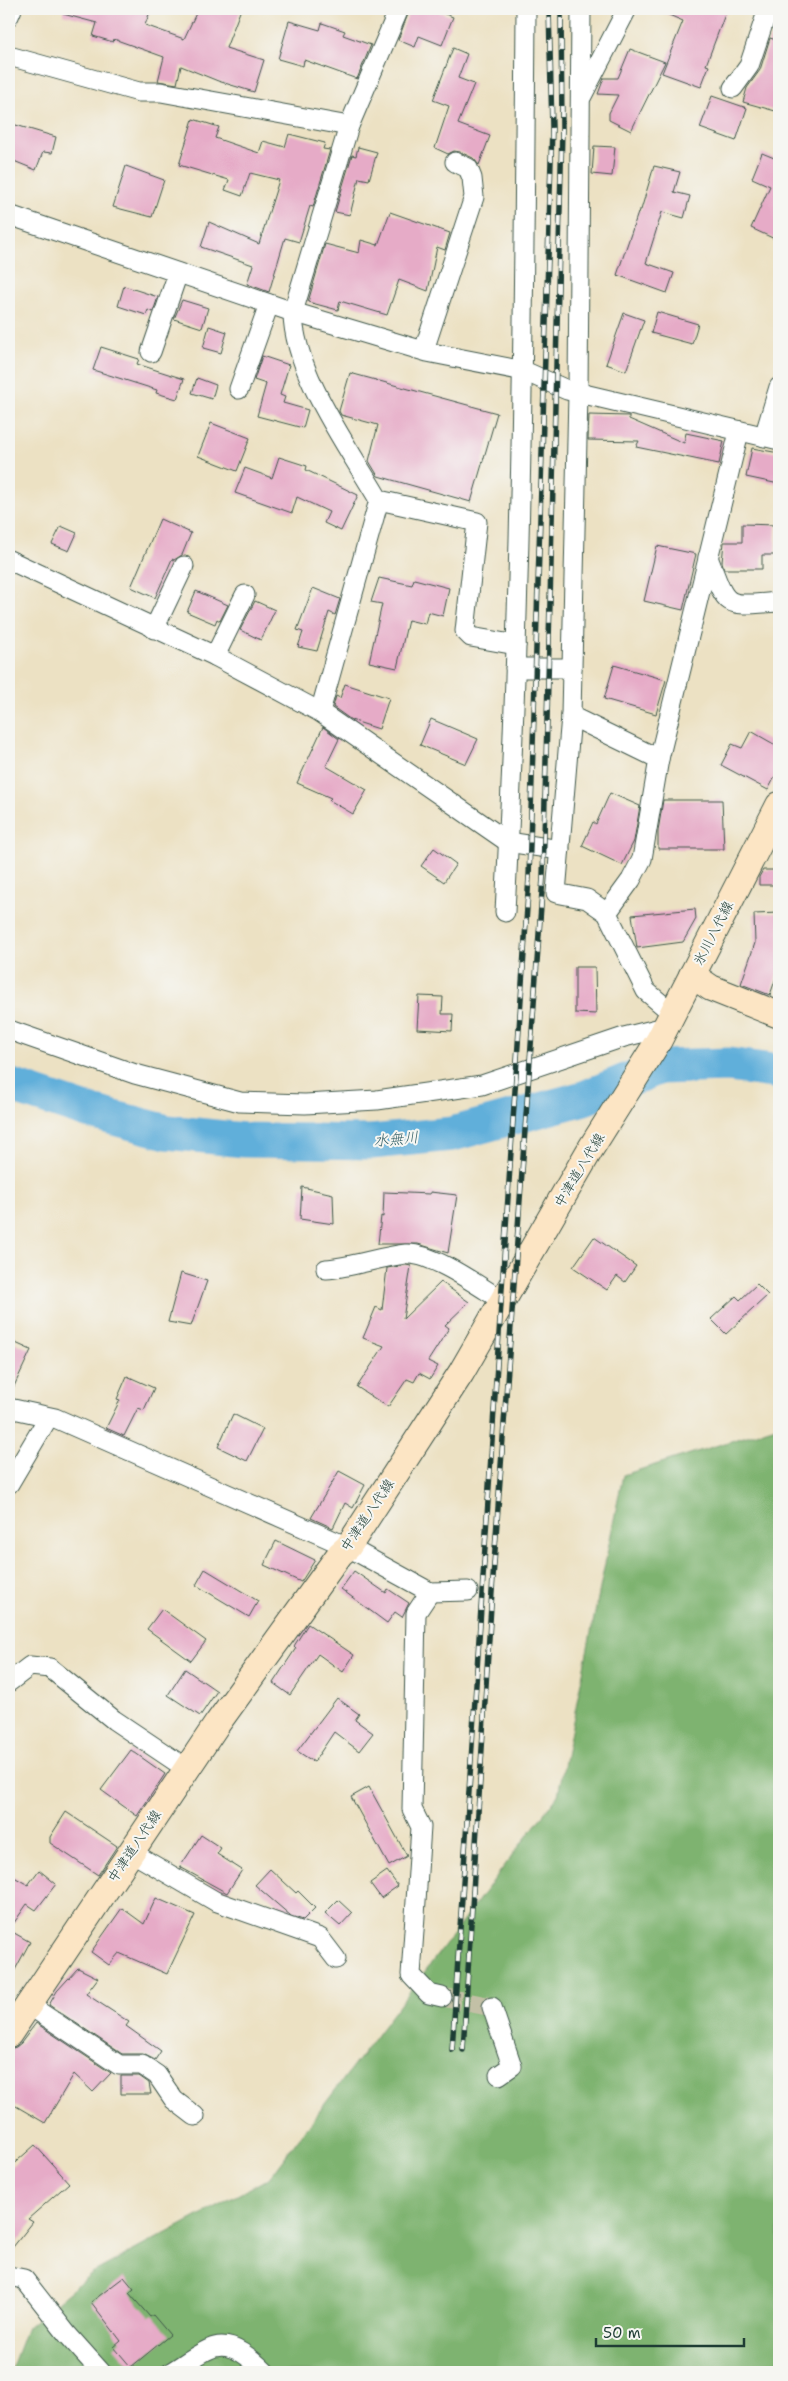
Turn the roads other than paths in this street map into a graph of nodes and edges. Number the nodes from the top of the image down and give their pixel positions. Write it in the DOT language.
graph roads {
  1 [pos="12,9"];
  2 [pos="399,9"];
  3 [pos="526,9"];
  4 [pos="581,9"];
  5 [pos="627,9"];
  6 [pos="768,9"];
  7 [pos="9,16"];
  8 [pos="9,56"];
  9 [pos="733,88"];
  10 [pos="580,99"];
  11 [pos="349,126"];
  12 [pos="455,162"];
  13 [pos="9,215"];
  14 [pos="178,272"];
  15 [pos="269,304"];
  16 [pos="293,312"];
  17 [pos="424,350"];
  18 [pos="152,352"];
  19 [pos="524,371"];
  20 [pos="779,387"];
  21 [pos="239,389"];
  22 [pos="578,393"];
  23 [pos="739,432"];
  24 [pos="772,438"];
  25 [pos="379,500"];
  26 [pos="708,557"];
  27 [pos="9,560"];
  28 [pos="184,566"];
  29 [pos="245,595"];
  30 [pos="779,602"];
  31 [pos="154,629"];
  32 [pos="516,645"];
  33 [pos="215,656"];
  34 [pos="515,668"];
  35 [pos="572,668"];
  36 [pos="320,712"];
  37 [pos="571,716"];
  38 [pos="659,759"];
  39 [pos="779,805"];
  40 [pos="508,842"];
  41 [pos="560,850"];
  42 [pos="504,912"];
  43 [pos="607,912"];
  44 [pos="692,974"];
  45 [pos="779,1015"];
  46 [pos="666,1027"];
  47 [pos="9,1030"];
  48 [pos="326,1269"];
  49 [pos="502,1301"];
  50 [pos="9,1408"];
  51 [pos="48,1418"];
  52 [pos="9,1484"];
  53 [pos="348,1547"];
  54 [pos="468,1591"];
  55 [pos="430,1592"];
  56 [pos="9,1682"];
  57 [pos="187,1769"];
  58 [pos="131,1852"];
  59 [pos="336,1959"];
  60 [pos="442,1997"];
  61 [pos="492,2007"];
  62 [pos="16,2017"];
  63 [pos="499,2075"];
  64 [pos="194,2116"];
  65 [pos="9,2276"];
  66 [pos="101,2372"];
  67 [pos="171,2372"];
  68 [pos="265,2372"];
  1 -- 7 [label="street"];
  2 -- 11 [label="street"];
  3 -- 19 [label="street"];
  4 -- 10 [label="street"];
  5 -- 10 [label="street"];
  6 -- 9 [label="street"];
  8 -- 11 [label="street"];
  10 -- 22 [label="street"];
  11 -- 16 [label="street"];
  12 -- 17 [label="street"];
  13 -- 14 [label="street"];
  14 -- 15 [label="street"];
  14 -- 18 [label="street"];
  15 -- 16 [label="street"];
  15 -- 21 [label="street"];
  16 -- 17 [label="street"];
  16 -- 25 [label="street"];
  17 -- 19 [label="street"];
  19 -- 22 [label="street"];
  19 -- 32 [label="street"];
  20 -- 24 [label="street"];
  22 -- 23 [label="street"];
  22 -- 35 [label="street"];
  23 -- 24 [label="street"];
  23 -- 26 [label="street"];
  25 -- 32 [label="street"];
  25 -- 36 [label="street"];
  26 -- 30 [label="street"];
  26 -- 38 [label="street"];
  27 -- 31 [label="street"];
  28 -- 31 [label="street"];
  29 -- 33 [label="street"];
  31 -- 33 [label="street"];
  32 -- 34 [label="street"];
  33 -- 36 [label="street"];
  34 -- 35 [label="street"];
  34 -- 40 [label="street"];
  35 -- 37 [label="street"];
  36 -- 40 [label="street"];
  37 -- 38 [label="street"];
  37 -- 41 [label="street"];
  38 -- 43 [label="street"];
  39 -- 44 [label="main road, 氷川八代線"];
  40 -- 41 [label="street"];
  40 -- 42 [label="street"];
  41 -- 43 [label="street"];
  43 -- 46 [label="street"];
  44 -- 45 [label="main road, 氷川八代線"];
  44 -- 46 [label="main road, 中津道八代線"];
  46 -- 47 [label="street"];
  46 -- 49 [label="main road, 中津道八代線"];
  48 -- 49 [label="street"];
  49 -- 53 [label="main road, 中津道八代線"];
  50 -- 51 [label="street"];
  51 -- 52 [label="street"];
  51 -- 53 [label="street"];
  53 -- 55 [label="street"];
  53 -- 57 [label="main road, 中津道八代線"];
  54 -- 55 [label="street"];
  55 -- 60 [label="street"];
  56 -- 57 [label="street"];
  57 -- 58 [label="main road, 中津道八代線"];
  58 -- 59 [label="street"];
  58 -- 62 [label="main road, 中津道八代線"];
  61 -- 63 [label="street"];
  62 -- 64 [label="street"];
  65 -- 66 [label="street"];
  67 -- 68 [label="street"];
}
